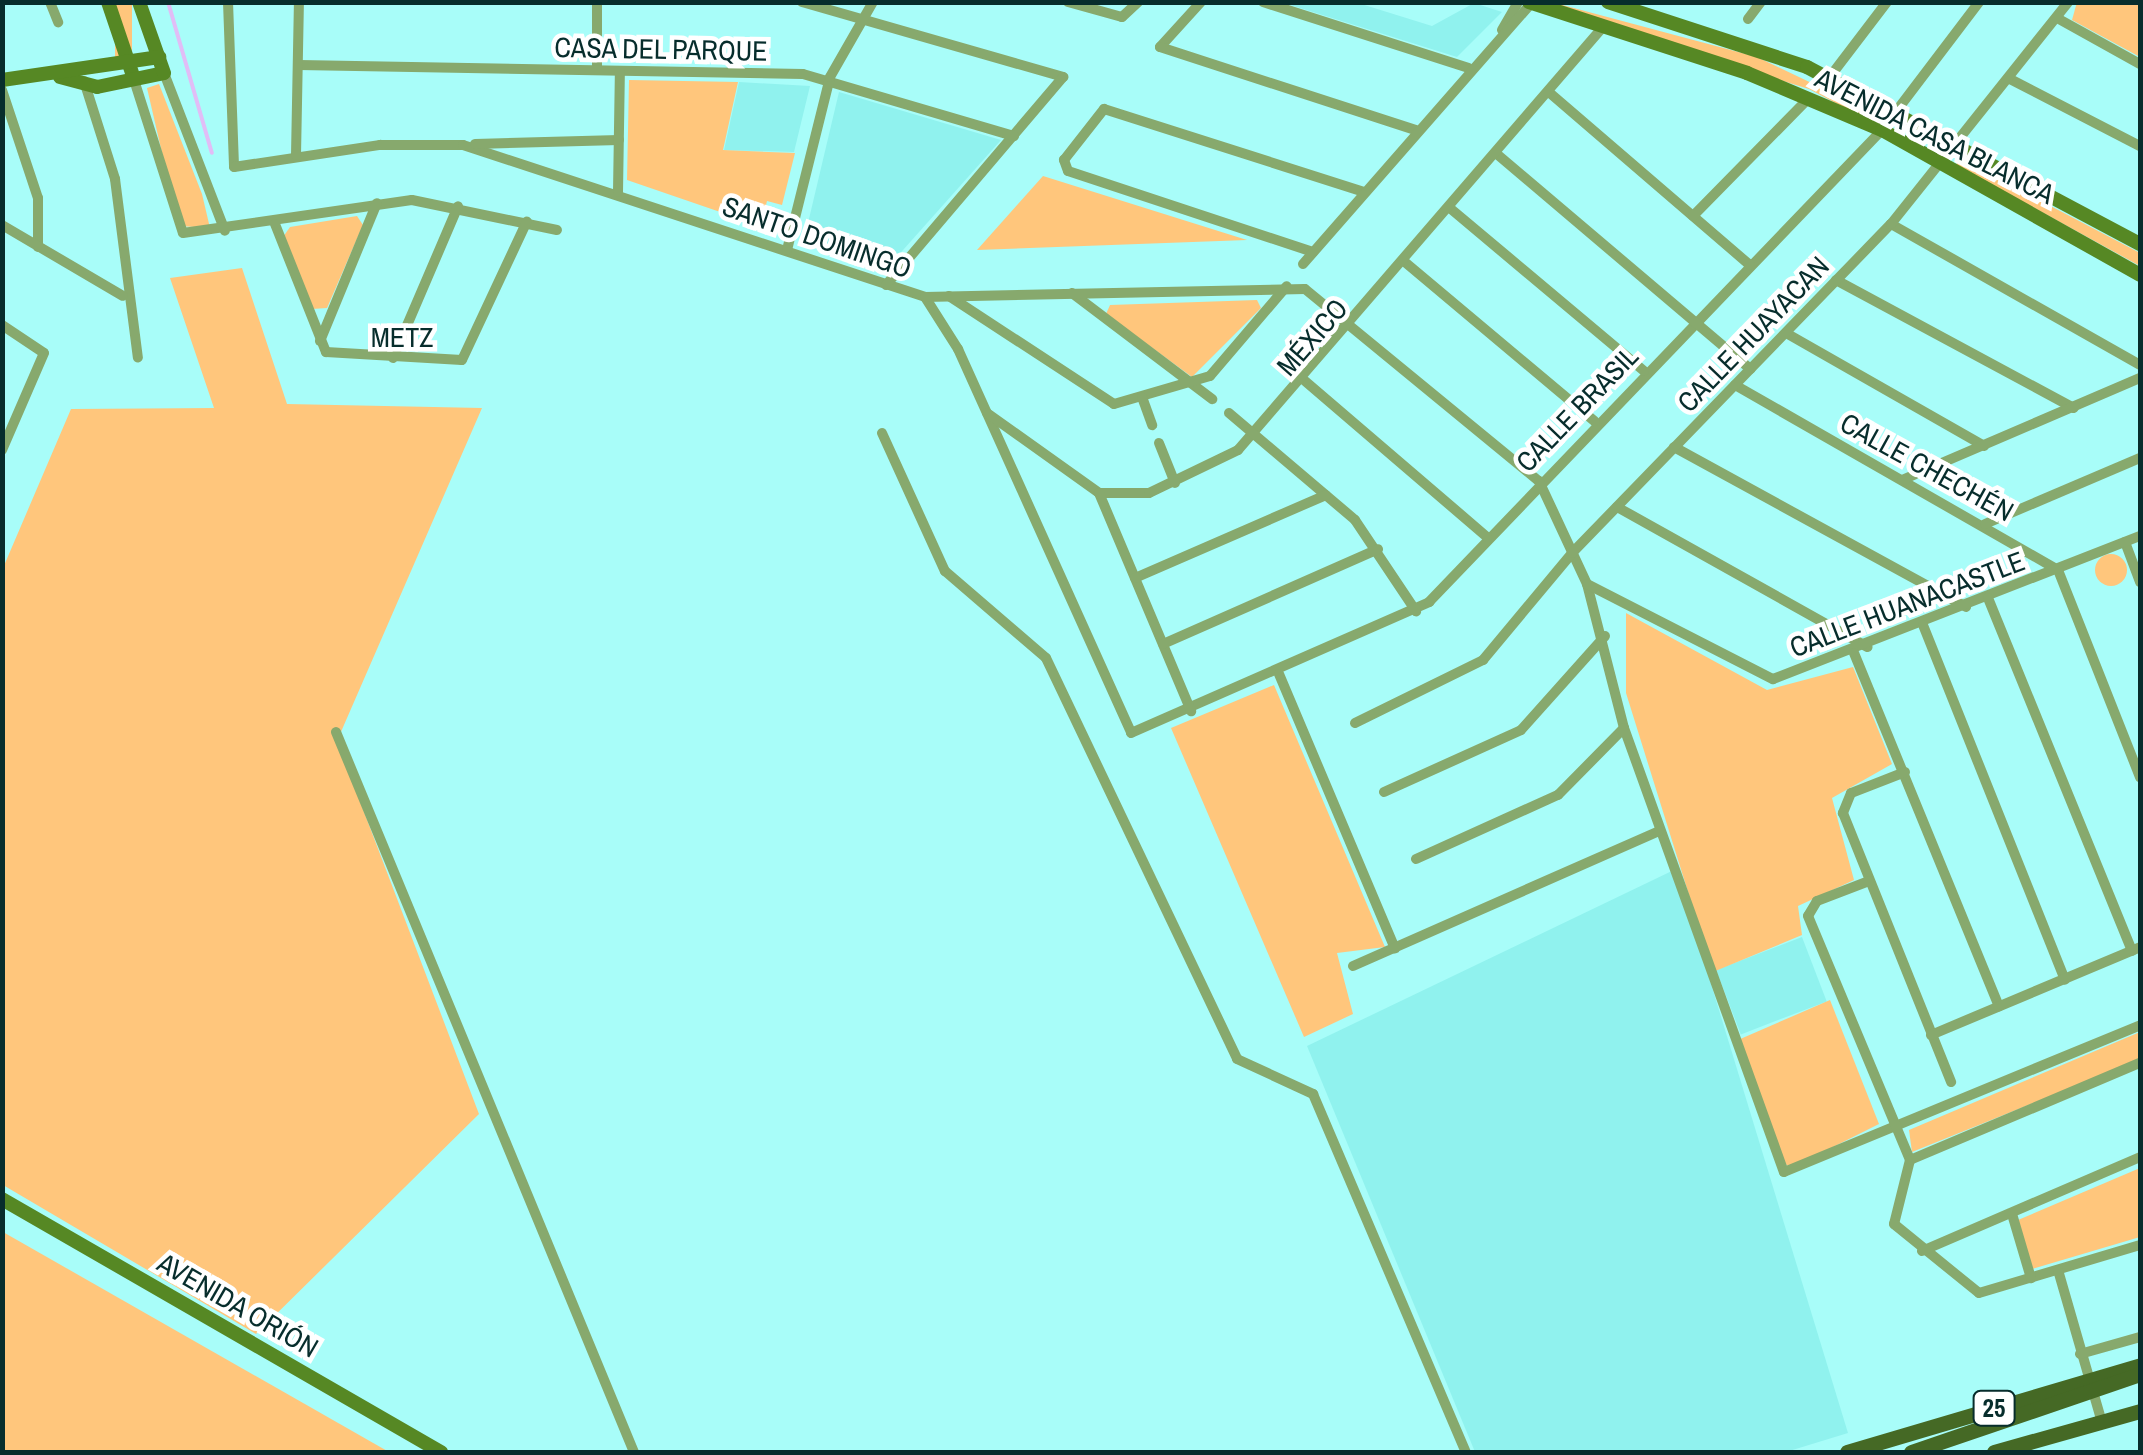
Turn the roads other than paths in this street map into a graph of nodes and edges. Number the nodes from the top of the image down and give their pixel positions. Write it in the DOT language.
graph roads {
  1 [pos="50,2"];
  2 [pos="108,2"];
  3 [pos="140,2"];
  4 [pos="228,2"];
  5 [pos="298,2"];
  6 [pos="597,2"];
  7 [pos="802,2"];
  8 [pos="873,2"];
  9 [pos="1068,2"];
  10 [pos="1138,2"];
  11 [pos="1202,2"];
  12 [pos="1263,2"];
  13 [pos="1518,2"];
  14 [pos="1761,2"];
  15 [pos="1887,2"];
  16 [pos="1978,2"];
  17 [pos="2068,2"];
  18 [pos="1531,3"];
  19 [pos="1618,4"];
  20 [pos="864,16"];
  21 [pos="2057,18"];
  22 [pos="1748,19"];
  23 [pos="58,22"];
  24 [pos="1602,28"];
  25 [pos="1502,31"];
  26 [pos="159,57"];
  27 [pos="2140,64"];
  28 [pos="130,66"];
  29 [pos="298,66"];
  30 [pos="1469,68"];
  31 [pos="598,70"];
  32 [pos="620,70"];
  33 [pos="164,73"];
  34 [pos="830,76"];
  35 [pos="1830,78"];
  36 [pos="2010,78"];
  37 [pos="84,79"];
  38 [pos="2,80"];
  39 [pos="135,83"];
  40 [pos="2,90"];
  41 [pos="1551,94"];
  42 [pos="1809,98"];
  43 [pos="1896,112"];
  44 [pos="1416,130"];
  45 [pos="1882,130"];
  46 [pos="1014,136"];
  47 [pos="619,140"];
  48 [pos="1962,144"];
  49 [pos="463,145"];
  50 [pos="2140,146"];
  51 [pos="296,155"];
  52 [pos="1498,155"];
  53 [pos="1944,165"];
  54 [pos="618,192"];
  55 [pos="1364,192"];
  56 [pos="377,204"];
  57 [pos="458,206"];
  58 [pos="1451,209"];
  59 [pos="1692,216"];
  60 [pos="528,221"];
  61 [pos="275,224"];
  62 [pos="1891,224"];
  63 [pos="2,225"];
  64 [pos="225,230"];
  65 [pos="556,230"];
  66 [pos="2140,244"];
  67 [pos="38,247"];
  68 [pos="787,250"];
  69 [pos="1313,252"];
  70 [pos="1406,262"];
  71 [pos="1303,264"];
  72 [pos="1750,265"];
  73 [pos="2140,275"];
  74 [pos="1836,280"];
  75 [pos="886,285"];
  76 [pos="1287,286"];
  77 [pos="1071,292"];
  78 [pos="123,296"];
  79 [pos="949,296"];
  80 [pos="925,297"];
  81 [pos="1696,321"];
  82 [pos="1354,323"];
  83 [pos="2,325"];
  84 [pos="1786,333"];
  85 [pos="320,341"];
  86 [pos="138,358"];
  87 [pos="393,358"];
  88 [pos="2140,366"];
  89 [pos="1750,369"];
  90 [pos="1644,371"];
  91 [pos="2140,378"];
  92 [pos="1304,381"];
  93 [pos="1194,384"];
  94 [pos="1735,384"];
  95 [pos="1142,397"];
  96 [pos="1212,399"];
  97 [pos="2074,408"];
  98 [pos="986,412"];
  99 [pos="1229,413"];
  100 [pos="2,416"];
  101 [pos="14,422"];
  102 [pos="1594,422"];
  103 [pos="1152,424"];
  104 [pos="882,433"];
  105 [pos="1257,437"];
  106 [pos="1159,443"];
  107 [pos="1984,446"];
  108 [pos="1674,447"];
  109 [pos="2,450"];
  110 [pos="2140,458"];
  111 [pos="1902,480"];
  112 [pos="1539,481"];
  113 [pos="1175,483"];
  114 [pos="1099,493"];
  115 [pos="1326,494"];
  116 [pos="1617,507"];
  117 [pos="1985,524"];
  118 [pos="2140,536"];
  119 [pos="1487,538"];
  120 [pos="2125,542"];
  121 [pos="1378,549"];
  122 [pos="1572,553"];
  123 [pos="2058,570"];
  124 [pos="1135,578"];
  125 [pos="2140,582"];
  126 [pos="1587,584"];
  127 [pos="1988,598"];
  128 [pos="1966,607"];
  129 [pos="1416,612"];
  130 [pos="1923,624"];
  131 [pos="1605,636"];
  132 [pos="1163,644"];
  133 [pos="1868,647"];
  134 [pos="1854,653"];
  135 [pos="1280,674"];
  136 [pos="1191,711"];
  137 [pos="1354,723"];
  138 [pos="1624,728"];
  139 [pos="336,732"];
  140 [pos="1127,732"];
  141 [pos="1906,772"];
  142 [pos="2140,778"];
  143 [pos="1384,792"];
  144 [pos="1659,831"];
  145 [pos="1416,859"];
  146 [pos="1869,882"];
  147 [pos="1394,949"];
  148 [pos="2136,949"];
  149 [pos="1354,966"];
  150 [pos="2064,980"];
  151 [pos="1999,1006"];
  152 [pos="2140,1026"];
  153 [pos="1932,1035"];
  154 [pos="2140,1064"];
  155 [pos="1950,1082"];
  156 [pos="1895,1128"];
  157 [pos="2140,1158"];
  158 [pos="1910,1160"];
  159 [pos="4,1201"];
  160 [pos="2012,1214"];
  161 [pos="2140,1245"];
  162 [pos="1922,1251"];
  163 [pos="2058,1270"];
  164 [pos="2031,1278"];
  165 [pos="2140,1337"];
  166 [pos="2080,1354"];
  167 [pos="2140,1364"];
  168 [pos="2140,1374"];
  169 [pos="2091,1387"];
  170 [pos="2140,1411"];
  171 [pos="2102,1422"];
  172 [pos="442,1452"];
  173 [pos="634,1452"];
  174 [pos="1466,1452"];
  175 [pos="1848,1452"];
  176 [pos="1910,1452"];
  177 [pos="1994,1452"];
  1 -- 23 [label="street"];
  2 -- 28 [label="street"];
  3 -- 26 [label="street"];
  4 -- 51 [label="street, SANTO DOMINGO"];
  5 -- 29 [label="street"];
  6 -- 31 [label="street"];
  7 -- 20 [label="street"];
  8 -- 20 [label="street"];
  9 -- 10 [label="street"];
  11 -- 44 [label="street"];
  12 -- 30 [label="street"];
  13 -- 25 [label="street"];
  14 -- 22 [label="street"];
  15 -- 35 [label="street"];
  16 -- 43 [label="street, CALLE BRASIL"];
  17 -- 21 [label="street, CALLE HUAYACAN"];
  18 -- 24 [label="street, AVENIDA CASA BLANCA"];
  18 -- 25 [label="street"];
  19 -- 35 [label="street, AVENIDA CASA BLANCA"];
  20 -- 34 [label="street"];
  20 -- 46 [label="street"];
  21 -- 27 [label="street"];
  21 -- 36 [label="street, CALLE HUAYACAN"];
  24 -- 41 [label="street, MÉXICO"];
  24 -- 42 [label="street, AVENIDA CASA BLANCA"];
  25 -- 30 [label="street"];
  26 -- 28 [label="street"];
  26 -- 33 [label="street"];
  28 -- 37 [label="street"];
  28 -- 39 [label="street"];
  29 -- 31 [label="street, CASA DEL PARQUE"];
  29 -- 51 [label="street"];
  30 -- 44 [label="street"];
  31 -- 32 [label="street, CASA DEL PARQUE"];
  32 -- 34 [label="street, CASA DEL PARQUE"];
  32 -- 47 [label="street"];
  33 -- 39 [label="street"];
  33 -- 64 [label="street"];
  34 -- 46 [label="street, CASA DEL PARQUE"];
  34 -- 68 [label="street"];
  35 -- 43 [label="street, AVENIDA CASA BLANCA"];
  36 -- 48 [label="street, CALLE HUAYACAN"];
  36 -- 50 [label="street"];
  37 -- 38 [label="street"];
  37 -- 39 [label="street"];
  37 -- 78 [label="street"];
  39 -- 64 [label="street"];
  40 -- 67 [label="street"];
  41 -- 52 [label="street, MÉXICO"];
  41 -- 59 [label="street"];
  42 -- 45 [label="street, AVENIDA CASA BLANCA"];
  42 -- 59 [label="street"];
  43 -- 45 [label="street, CALLE BRASIL"];
  43 -- 48 [label="street, AVENIDA CASA BLANCA"];
  44 -- 55 [label="street"];
  45 -- 53 [label="street, AVENIDA CASA BLANCA"];
  45 -- 72 [label="street, CALLE BRASIL"];
  46 -- 75 [label="street"];
  47 -- 49 [label="street"];
  47 -- 54 [label="street"];
  48 -- 53 [label="street, CALLE HUAYACAN"];
  48 -- 66 [label="street, AVENIDA CASA BLANCA"];
  49 -- 51 [label="street, SANTO DOMINGO"];
  49 -- 54 [label="street, SANTO DOMINGO"];
  52 -- 58 [label="street, MÉXICO"];
  52 -- 81 [label="street"];
  53 -- 62 [label="street, CALLE HUAYACAN"];
  53 -- 73 [label="street, AVENIDA CASA BLANCA"];
  54 -- 68 [label="street, SANTO DOMINGO"];
  55 -- 69 [label="street"];
  55 -- 69 [label="street"];
  56 -- 57 [label="street"];
  56 -- 61 [label="street"];
  56 -- 85 [label="street"];
  57 -- 60 [label="street"];
  57 -- 87 [label="street"];
  58 -- 70 [label="street, MÉXICO"];
  58 -- 90 [label="street"];
  59 -- 72 [label="street"];
  60 -- 65 [label="street"];
  60 -- 87 [label="street, METZ"];
  61 -- 64 [label="street"];
  61 -- 85 [label="street"];
  62 -- 74 [label="street, CALLE HUAYACAN"];
  62 -- 88 [label="street"];
  63 -- 67 [label="street"];
  67 -- 78 [label="street"];
  68 -- 75 [label="street, SANTO DOMINGO"];
  69 -- 71 [label="street"];
  70 -- 82 [label="street, MÉXICO"];
  70 -- 102 [label="street"];
  72 -- 81 [label="street, CALLE BRASIL"];
  74 -- 84 [label="street, CALLE HUAYACAN"];
  74 -- 97 [label="street"];
  75 -- 80 [label="street, SANTO DOMINGO"];
  76 -- 77 [label="street"];
  76 -- 82 [label="street"];
  76 -- 93 [label="street"];
  77 -- 79 [label="street"];
  77 -- 93 [label="street"];
  78 -- 86 [label="street"];
  79 -- 80 [label="street"];
  79 -- 95 [label="street"];
  80 -- 98 [label="street, SANTO DOMINGO"];
  81 -- 89 [label="street"];
  81 -- 90 [label="street, CALLE BRASIL"];
  82 -- 92 [label="street, MÉXICO"];
  82 -- 112 [label="street"];
  83 -- 101 [label="street"];
  84 -- 89 [label="street, CALLE HUAYACAN"];
  84 -- 107 [label="street"];
  85 -- 87 [label="street, METZ"];
  89 -- 94 [label="street, CALLE HUAYACAN"];
  90 -- 102 [label="street, CALLE BRASIL"];
  91 -- 97 [label="street"];
  92 -- 105 [label="street, MÉXICO"];
  92 -- 119 [label="street"];
  93 -- 95 [label="street"];
  93 -- 96 [label="street"];
  94 -- 108 [label="street, CALLE HUAYACAN"];
  94 -- 111 [label="street, CALLE CHECHÉN"];
  95 -- 103 [label="street"];
  97 -- 107 [label="street"];
  98 -- 114 [label="street"];
  98 -- 140 [label="street, SANTO DOMINGO"];
  99 -- 105 [label="street"];
  100 -- 101 [label="street"];
  101 -- 109 [label="street"];
  102 -- 112 [label="street, CALLE BRASIL"];
  104 -- 174 [label="street"];
  105 -- 113 [label="street, MÉXICO"];
  105 -- 115 [label="street"];
  106 -- 113 [label="street"];
  107 -- 111 [label="street"];
  108 -- 116 [label="street, CALLE HUAYACAN"];
  108 -- 128 [label="street"];
  110 -- 117 [label="street"];
  111 -- 117 [label="street, CALLE CHECHÉN"];
  112 -- 119 [label="street, CALLE BRASIL"];
  112 -- 122 [label="street"];
  113 -- 114 [label="street, MÉXICO"];
  114 -- 124 [label="street"];
  115 -- 121 [label="street"];
  115 -- 124 [label="street"];
  116 -- 122 [label="street, CALLE HUAYACAN"];
  116 -- 133 [label="street"];
  117 -- 123 [label="street, CALLE CHECHÉN"];
  118 -- 120 [label="street, CALLE HUANACASTLE"];
  119 -- 129 [label="street, CALLE BRASIL"];
  120 -- 123 [label="street, CALLE HUANACASTLE"];
  120 -- 125 [label="street"];
  121 -- 129 [label="street"];
  121 -- 132 [label="street"];
  122 -- 126 [label="street"];
  122 -- 137 [label="street, CALLE HUAYACAN"];
  123 -- 127 [label="street, CALLE HUANACASTLE"];
  123 -- 142 [label="street"];
  124 -- 132 [label="street"];
  126 -- 131 [label="street"];
  126 -- 134 [label="street, CALLE HUANACASTLE"];
  127 -- 128 [label="street, CALLE HUANACASTLE"];
  127 -- 148 [label="street"];
  128 -- 130 [label="street, CALLE HUANACASTLE"];
  129 -- 135 [label="street, CALLE BRASIL"];
  130 -- 133 [label="street, CALLE HUANACASTLE"];
  130 -- 150 [label="street"];
  131 -- 138 [label="street"];
  131 -- 143 [label="street"];
  132 -- 136 [label="street"];
  133 -- 134 [label="street, CALLE HUANACASTLE"];
  134 -- 141 [label="street"];
  135 -- 136 [label="street, CALLE BRASIL"];
  135 -- 147 [label="street"];
  136 -- 140 [label="street, CALLE BRASIL"];
  138 -- 144 [label="street"];
  138 -- 145 [label="street"];
  139 -- 173 [label="street"];
  141 -- 146 [label="street"];
  141 -- 151 [label="street"];
  144 -- 147 [label="street"];
  144 -- 156 [label="street"];
  146 -- 153 [label="street"];
  146 -- 156 [label="street"];
  147 -- 149 [label="street"];
  148 -- 150 [label="street"];
  150 -- 151 [label="street"];
  151 -- 153 [label="street"];
  152 -- 156 [label="street"];
  153 -- 155 [label="street"];
  154 -- 158 [label="street"];
  156 -- 158 [label="street"];
  157 -- 160 [label="street"];
  158 -- 162 [label="street"];
  159 -- 172 [label="street, AVENIDA ORIÓN"];
  160 -- 162 [label="street"];
  160 -- 164 [label="street"];
  161 -- 163 [label="street"];
  162 -- 164 [label="street"];
  163 -- 164 [label="street"];
  163 -- 166 [label="street"];
  165 -- 166 [label="street"];
  166 -- 169 [label="street"];
  167 -- 169 [label="main road, 25"];
  168 -- 169 [label="main road"];
  169 -- 171 [label="street"];
  169 -- 175 [label="main road, 25"];
  169 -- 176 [label="main road"];
  170 -- 171 [label="main road, 25"];
  171 -- 177 [label="main road, 25"];
}
